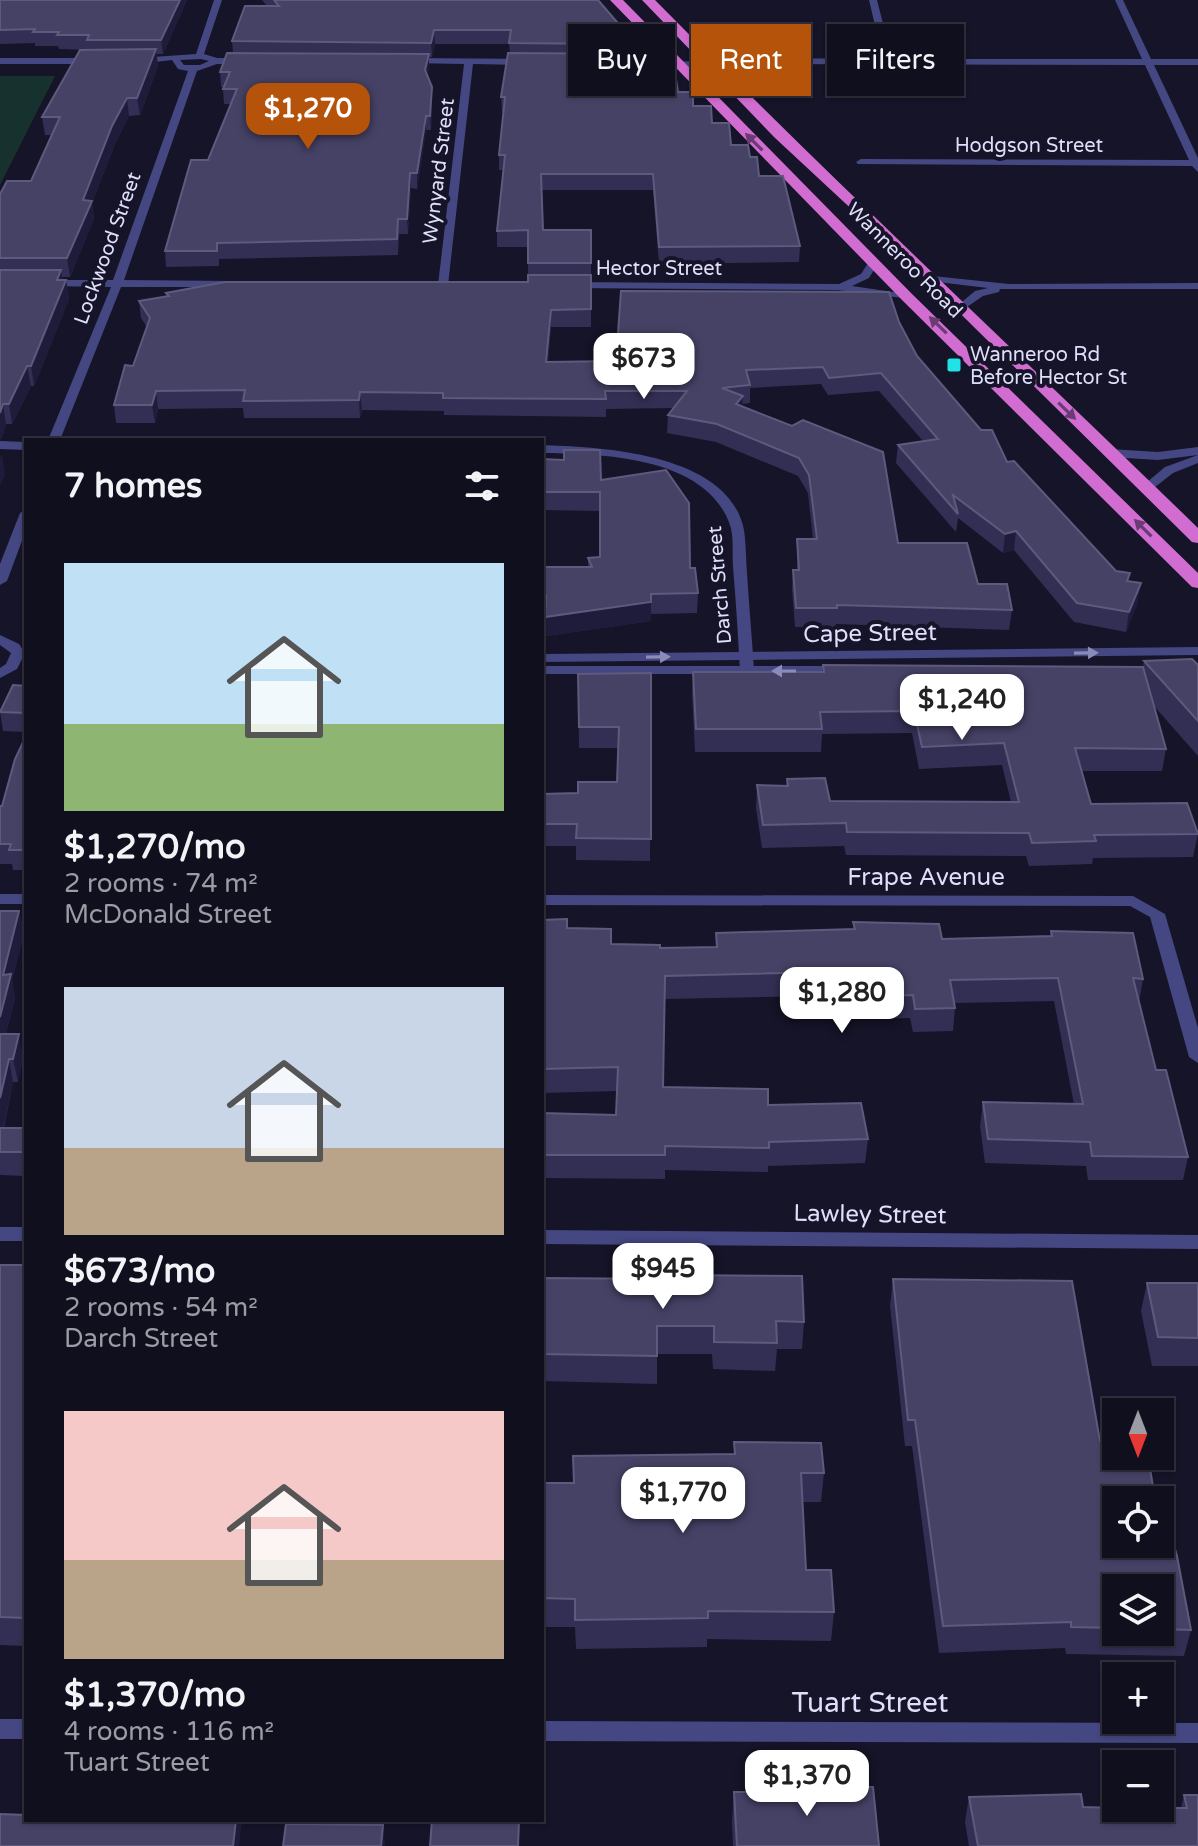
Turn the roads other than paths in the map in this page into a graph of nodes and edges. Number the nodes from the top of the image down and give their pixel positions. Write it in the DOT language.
graph roads {
  1 [pos="218,0"];
  2 [pos="616,0"];
  3 [pos="648,0"];
  4 [pos="873,0"];
  5 [pos="1119,0"];
  6 [pos="638,24"];
  7 [pos="879,24"];
  8 [pos="691,44"];
  9 [pos="200,54"];
  10 [pos="176,60"];
  11 [pos="0,61"];
  12 [pos="103,61"];
  13 [pos="133,61"];
  14 [pos="215,61"];
  15 [pos="262,61"];
  16 [pos="389,61"];
  17 [pos="964,61"];
  18 [pos="469,62"];
  19 [pos="1150,62"];
  20 [pos="1198,62"];
  21 [pos="542,63"];
  22 [pos="675,63"];
  23 [pos="193,68"];
  24 [pos="744,96"];
  25 [pos="861,162"];
  26 [pos="1197,165"];
  27 [pos="874,262"];
  28 [pos="933,279"];
  29 [pos="29,283"];
  30 [pos="117,284"];
  31 [pos="241,284"];
  32 [pos="428,285"];
  33 [pos="443,285"];
  34 [pos="459,285"];
  35 [pos="554,285"];
  36 [pos="1198,286"];
  37 [pos="838,287"];
  38 [pos="1009,287"];
  39 [pos="907,297"];
  40 [pos="961,308"];
  41 [pos="55,438"];
  42 [pos="0,445"];
  43 [pos="24,446"];
  44 [pos="544,449"];
  45 [pos="1198,451"];
  46 [pos="1110,453"];
  47 [pos="1198,459"];
  48 [pos="1146,488"];
  49 [pos="24,518"];
  50 [pos="1198,538"];
  51 [pos="0,581"];
  52 [pos="1198,583"];
  53 [pos="0,639"];
  54 [pos="1198,640"];
  55 [pos="21,650"];
  56 [pos="1173,651"];
  57 [pos="1198,651"];
  58 [pos="544,658"];
  59 [pos="746,664"];
  60 [pos="1149,667"];
  61 [pos="1175,667"];
  62 [pos="24,668"];
  63 [pos="1012,669"];
  64 [pos="544,670"];
  65 [pos="2,674"];
  66 [pos="0,899"];
  67 [pos="24,899"];
  68 [pos="544,900"];
  69 [pos="1198,1057"];
  70 [pos="0,1234"];
  71 [pos="24,1234"];
  72 [pos="544,1237"];
  73 [pos="1198,1242"];
  74 [pos="0,1729"];
  75 [pos="24,1729"];
  76 [pos="544,1731"];
  77 [pos="1198,1733"];
  1 -- 9 [label="street"];
  2 -- 6 [label="highway, Wanneroo Road"];
  3 -- 8 [label="highway, Wanneroo Road"];
  4 -- 7 [label="street"];
  5 -- 19 [label="street"];
  9 -- 10 [label="street"];
  9 -- 14 [label="street"];
  10 -- 13 [label="street"];
  10 -- 23 [label="street"];
  11 -- 12 [label="street"];
  14 -- 15 [label="street"];
  14 -- 23 [label="street"];
  16 -- 18 [label="street"];
  17 -- 19 [label="street"];
  18 -- 21 [label="street"];
  18 -- 33 [label="street, Wynyard Street"];
  19 -- 20 [label="street"];
  19 -- 26 [label="street"];
  27 -- 22 [label="highway, Wanneroo Road, one-way"];
  23 -- 30 [label="street, Lockwood Street"];
  24 -- 28 [label="highway, Wanneroo Road"];
  25 -- 26 [label="street, Hodgson Street"];
  27 -- 37 [label="street"];
  27 -- 39 [label="highway, Wanneroo Road"];
  28 -- 38 [label="street"];
  28 -- 40 [label="highway, Wanneroo Road"];
  29 -- 30 [label="street"];
  30 -- 31 [label="street"];
  30 -- 41 [label="street, Lockwood Street"];
  32 -- 33 [label="street"];
  33 -- 34 [label="street"];
  35 -- 37 [label="street, Hector Street"];
  36 -- 38 [label="street"];
  37 -- 39 [label="street, Hector Street"];
  38 -- 40 [label="street"];
  52 -- 39 [label="highway, Wanneroo Road, one-way"];
  40 -- 46 [label="highway, Wanneroo Road, one-way"];
  42 -- 43 [label="street"];
  44 -- 59 [label="street, Darch Street"];
  45 -- 46 [label="street"];
  46 -- 48 [label="highway, Wanneroo Road"];
  47 -- 48 [label="street"];
  48 -- 50 [label="highway, Wanneroo Road"];
  49 -- 51 [label="street"];
  53 -- 55 [label="street"];
  54 -- 56 [label="street"];
  55 -- 65 [label="street"];
  56 -- 57 [label="street, Cape Street"];
  59 -- 56 [label="street, Cape Street, one-way"];
  58 -- 59 [label="street, Cape Street, one-way"];
  63 -- 59 [label="street, Cape Street, one-way"];
  59 -- 64 [label="street, Cape Street"];
  60 -- 61 [label="street"];
  62 -- 65 [label="street"];
  66 -- 67 [label="street"];
  68 -- 69 [label="street, Frape Avenue"];
  70 -- 71 [label="street"];
  72 -- 73 [label="street, Lawley Street"];
  74 -- 75 [label="street"];
  76 -- 77 [label="street, Tuart Street"];
}
